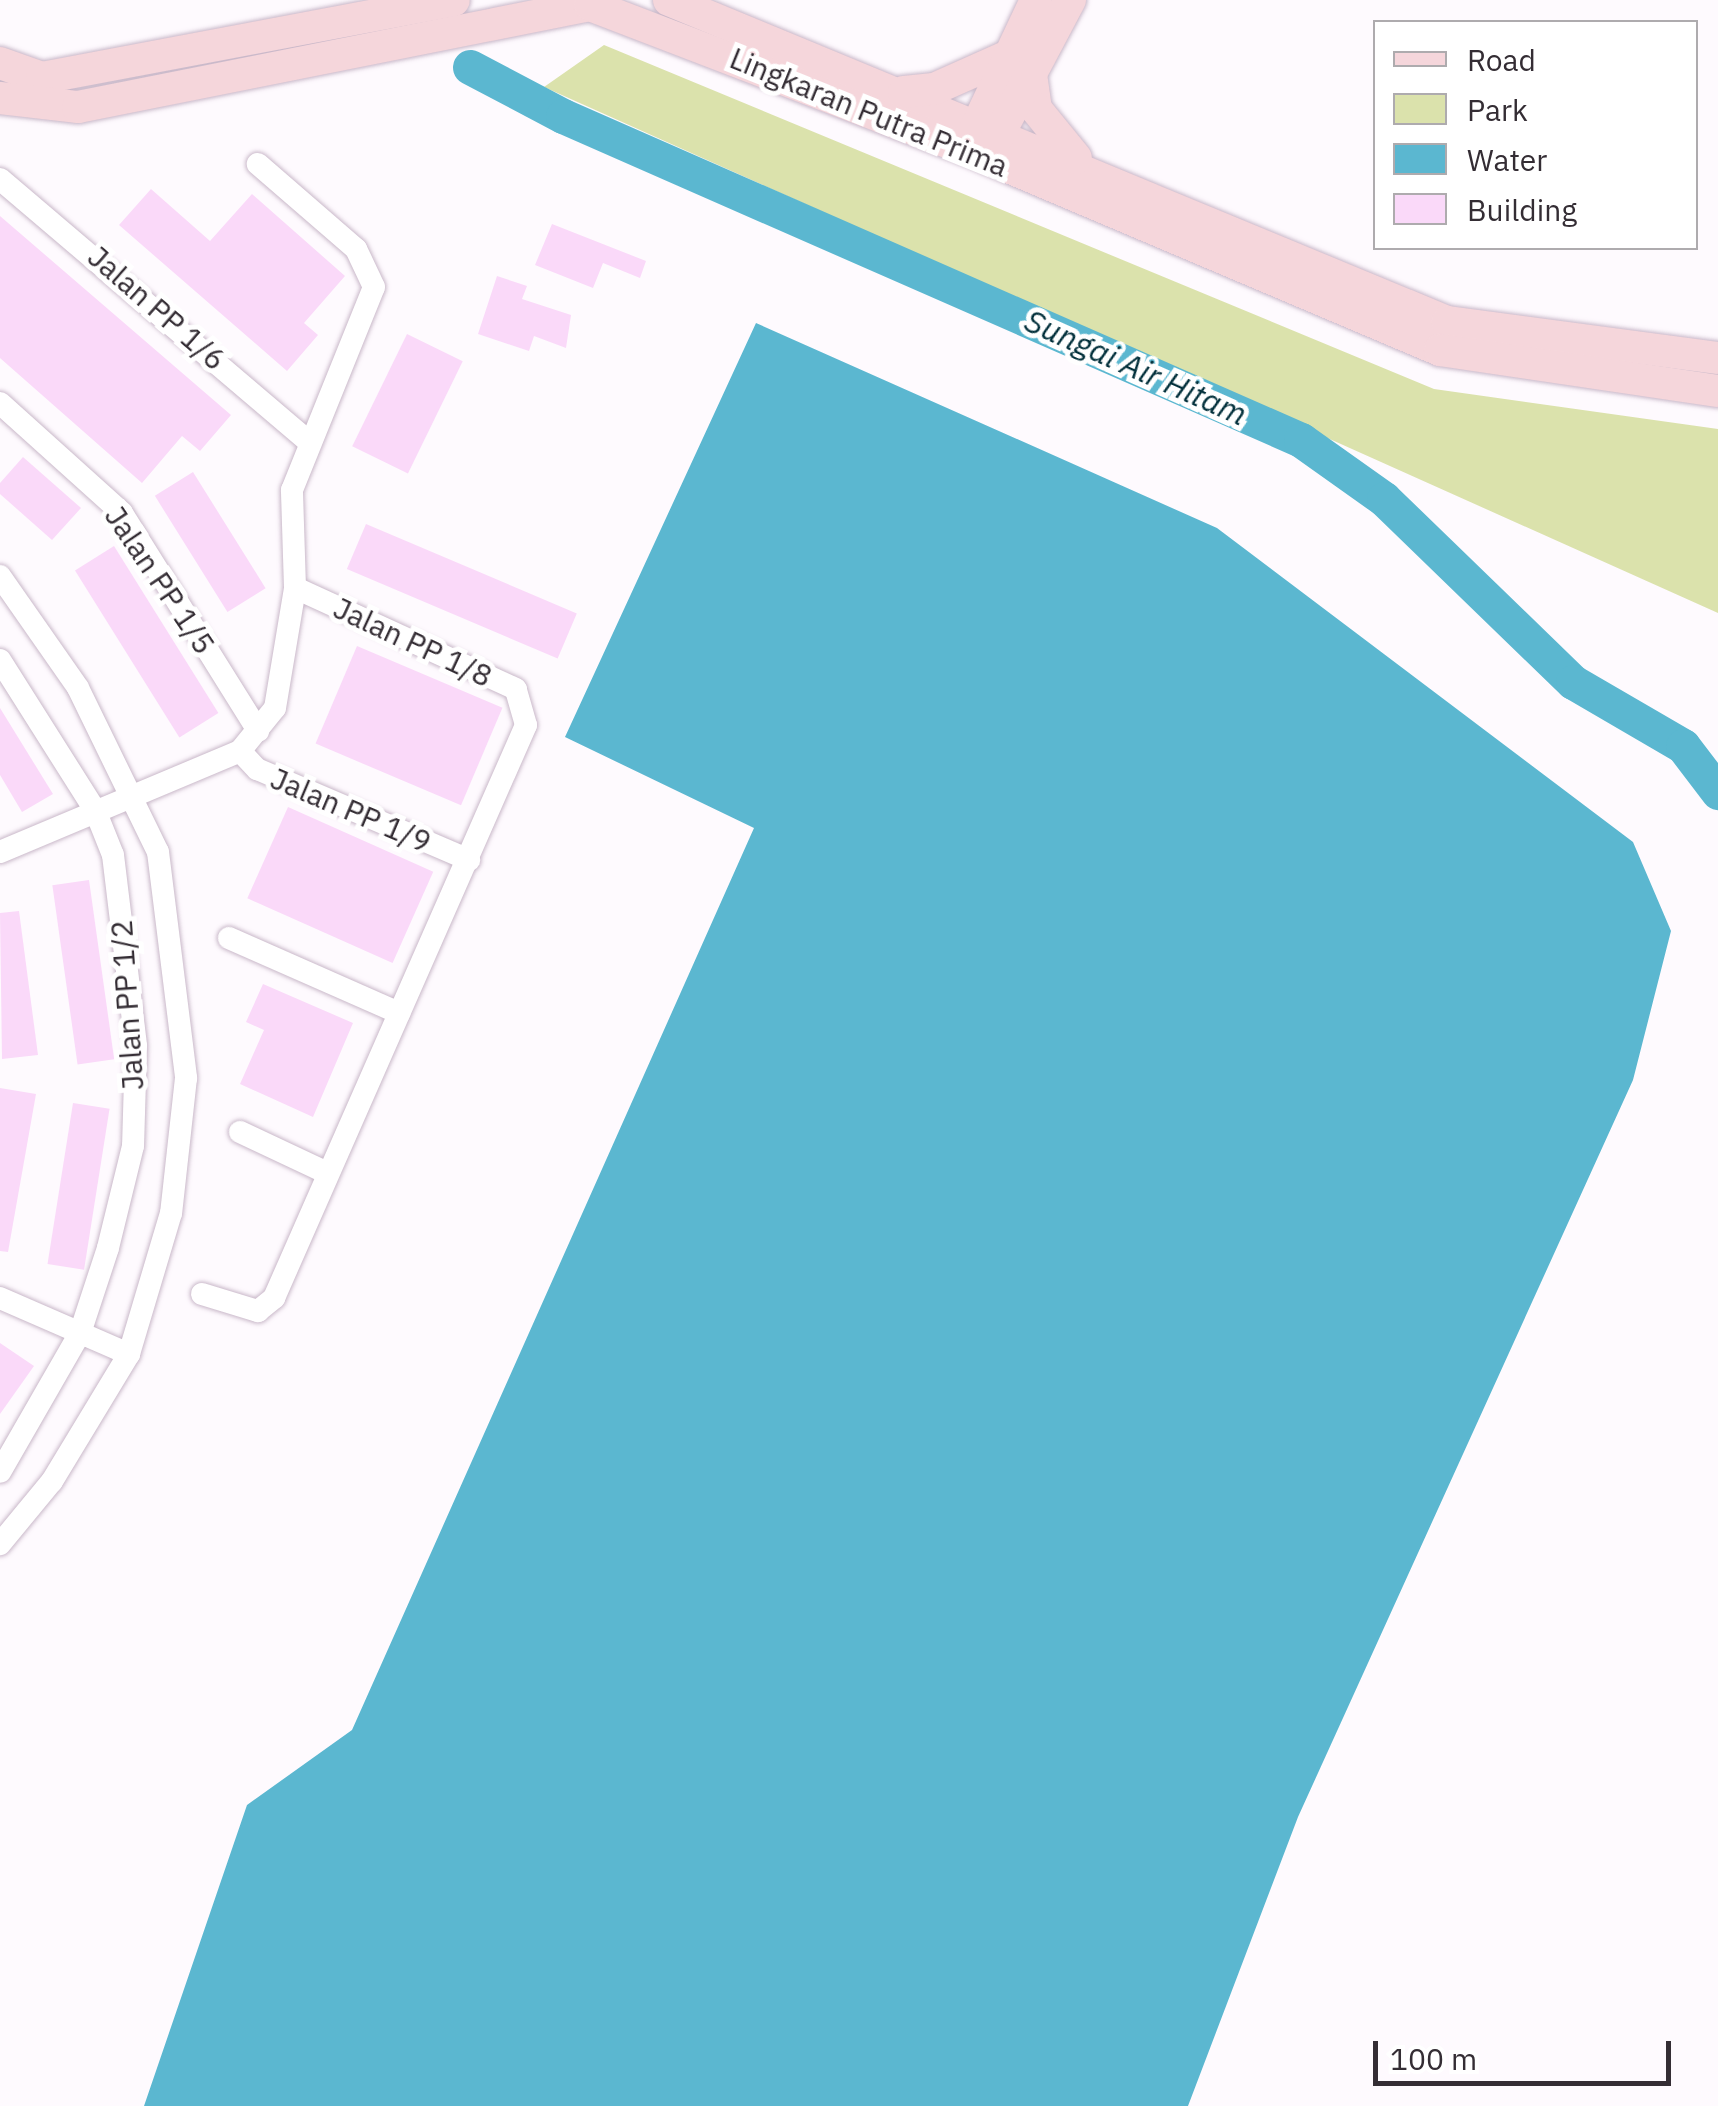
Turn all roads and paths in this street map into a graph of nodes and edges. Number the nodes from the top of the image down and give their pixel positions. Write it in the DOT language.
graph roads {
  1 [pos="669,0"];
  2 [pos="1036,0"];
  3 [pos="1070,0"];
  4 [pos="439,9"];
  5 [pos="1019,62"];
  6 [pos="0,63"];
  7 [pos="904,92"];
  8 [pos="0,98"];
  9 [pos="982,140"];
  10 [pos="258,164"];
  11 [pos="1084,167"];
  12 [pos="0,179"];
  13 [pos="1718,358"];
  14 [pos="1718,390"];
  15 [pos="0,403"];
  16 [pos="309,442"];
  17 [pos="0,576"];
  18 [pos="294,588"];
  19 [pos="0,660"];
  20 [pos="258,731"];
  21 [pos="240,750"];
  22 [pos="136,792"];
  23 [pos="95,810"];
  24 [pos="0,852"];
  25 [pos="469,860"];
  26 [pos="229,938"];
  27 [pos="399,1012"];
  28 [pos="240,1132"];
  29 [pos="327,1173"];
  30 [pos="202,1294"];
  31 [pos="0,1298"];
  32 [pos="80,1334"];
  33 [pos="129,1354"];
  34 [pos="0,1472"];
  35 [pos="0,1544"];
  1 -- 7 [label="main road, Lingkaran Putra Prima"];
  2 -- 5 [label="main road"];
  3 -- 5 [label="main road"];
  4 -- 6 [label="main road, Lingkaran Putra Prima"];
  4 -- 8 [label="main road, Lingkaran Putra Prima"];
  4 -- 9 [label="main road, Lingkaran Putra Prima"];
  5 -- 7 [label="main road"];
  5 -- 9 [label="main road"];
  5 -- 11 [label="main road"];
  7 -- 9 [label="main road, Lingkaran Putra Prima"];
  9 -- 11 [label="main road, Lingkaran Putra Prima"];
  9 -- 14 [label="main road, Lingkaran Putra Prima"];
  10 -- 16 [label="street"];
  11 -- 13 [label="main road, Lingkaran Putra Prima"];
  12 -- 16 [label="street, Jalan PP 1/6"];
  15 -- 20 [label="street, Jalan PP 1/5"];
  16 -- 18 [label="street"];
  17 -- 22 [label="street"];
  18 -- 20 [label="street"];
  18 -- 25 [label="street, Jalan PP 1/8"];
  19 -- 23 [label="street, Jalan PP 1/2"];
  20 -- 21 [label="street"];
  21 -- 22 [label="street"];
  21 -- 25 [label="street, Jalan PP 1/9"];
  22 -- 23 [label="street"];
  22 -- 33 [label="street"];
  23 -- 24 [label="street"];
  23 -- 32 [label="street, Jalan PP 1/2"];
  25 -- 27 [label="street"];
  26 -- 27 [label="street"];
  27 -- 29 [label="street"];
  28 -- 29 [label="street"];
  29 -- 30 [label="street"];
  31 -- 32 [label="street"];
  32 -- 33 [label="street"];
  32 -- 34 [label="street, Jalan PP 1/2"];
  33 -- 35 [label="street"];
}
